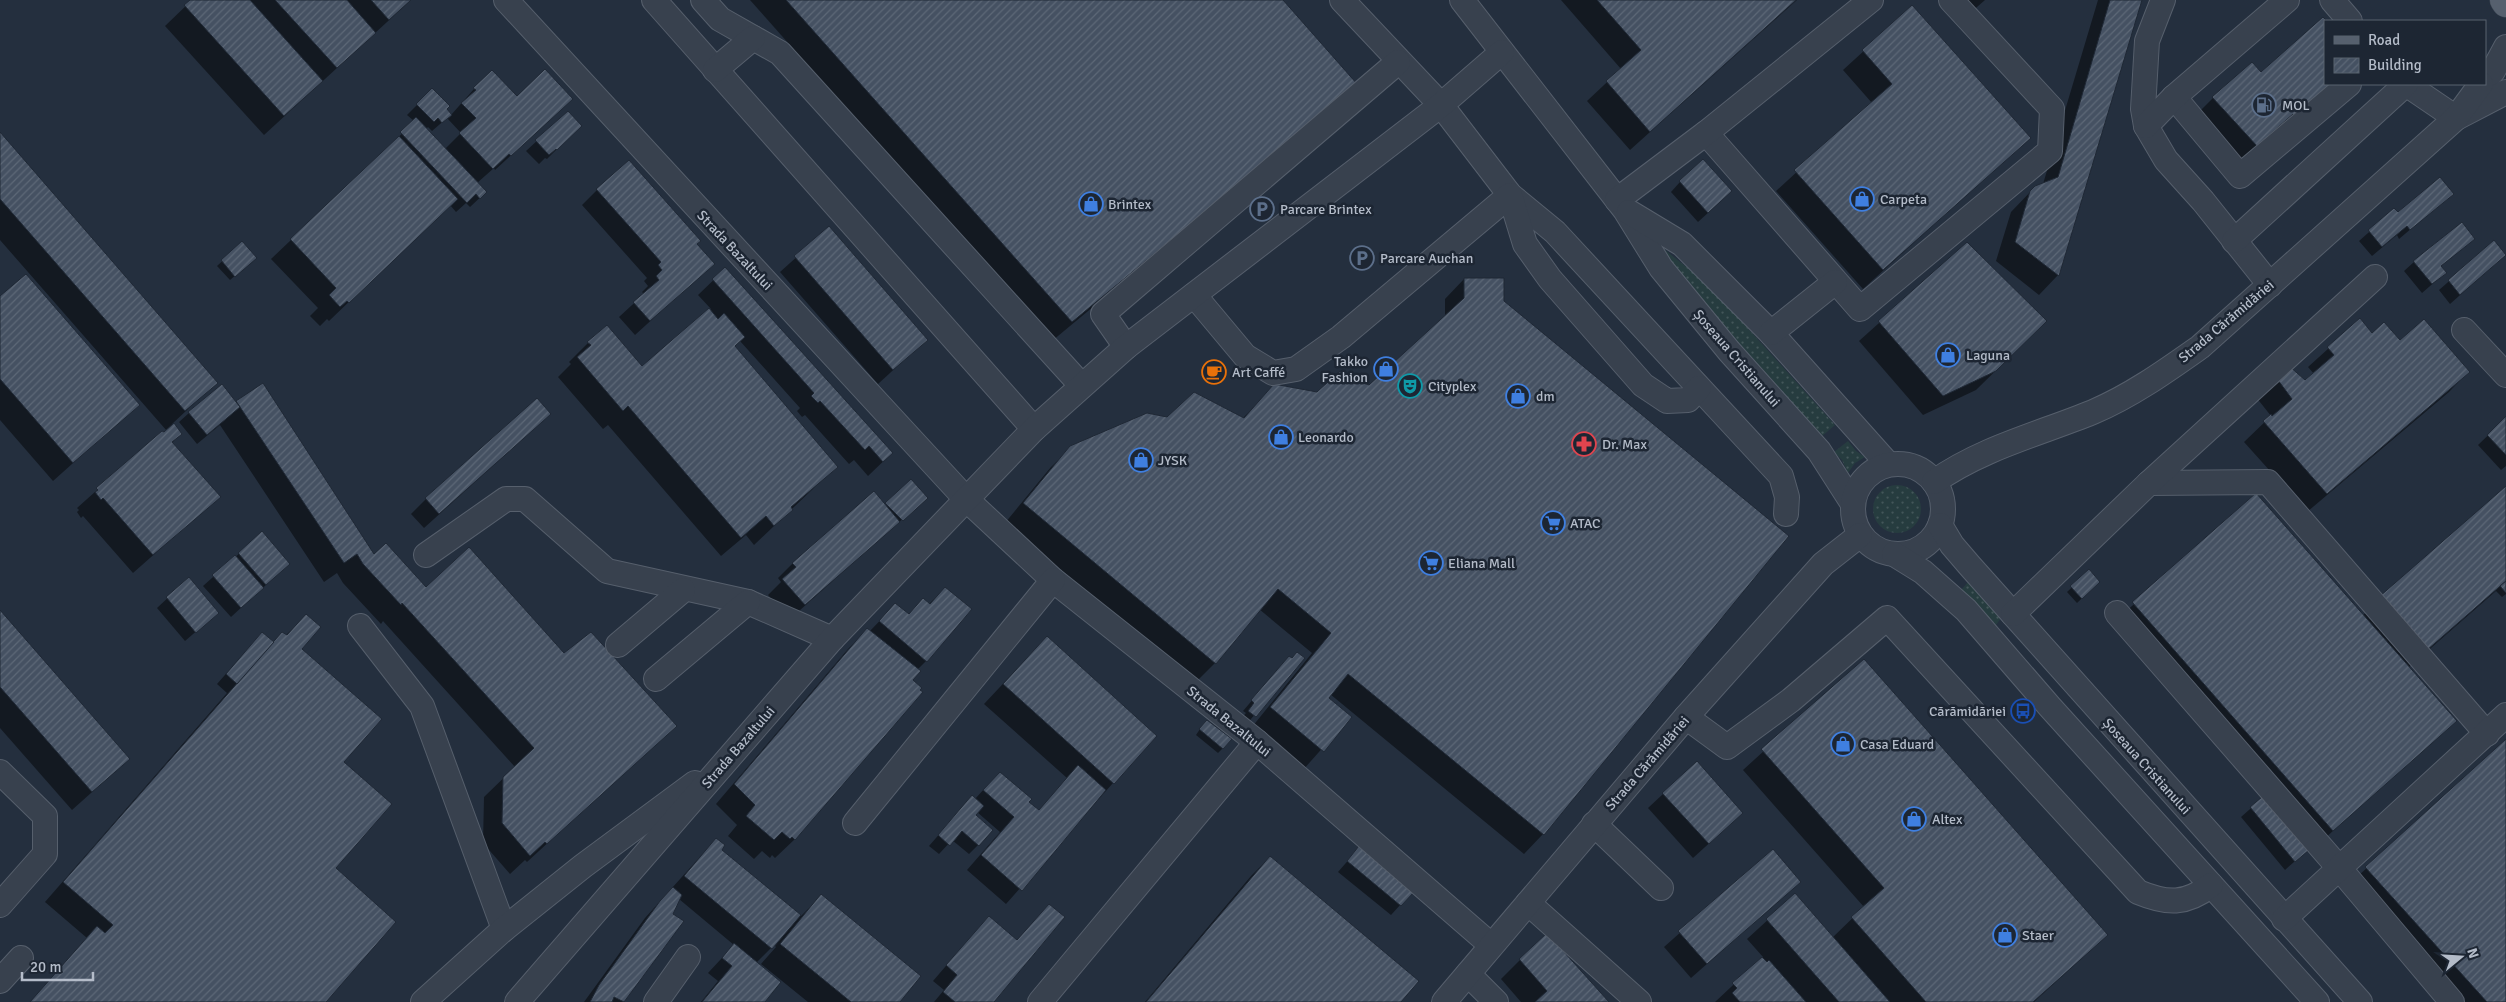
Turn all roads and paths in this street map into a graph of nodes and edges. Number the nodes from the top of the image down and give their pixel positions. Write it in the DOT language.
graph roads {
  1 [pos="506,0"];
  2 [pos="654,0"];
  3 [pos="703,0"];
  4 [pos="1342,0"];
  5 [pos="1872,0"];
  6 [pos="1951,0"];
  7 [pos="2164,0"];
  8 [pos="2287,0"];
  9 [pos="2332,0"];
  10 [pos="1473,4"];
  11 [pos="2349,20"];
  12 [pos="753,38"];
  13 [pos="2506,47"];
  14 [pos="1502,52"];
  15 [pos="1398,62"];
  16 [pos="715,70"];
  17 [pos="2486,79"];
  18 [pos="2348,85"];
  19 [pos="2405,85"];
  20 [pos="2407,85"];
  21 [pos="2480,85"];
  22 [pos="2506,92"];
  23 [pos="2174,97"];
  24 [pos="1441,105"];
  25 [pos="2456,118"];
  26 [pos="2146,126"];
  27 [pos="1706,133"];
  28 [pos="1510,195"];
  29 [pos="1621,205"];
  30 [pos="2234,241"];
  31 [pos="2376,277"];
  32 [pos="1835,282"];
  33 [pos="2270,285"];
  34 [pos="1194,295"];
  35 [pos="2464,330"];
  36 [pos="1771,334"];
  37 [pos="1126,347"];
  38 [pos="2506,375"];
  39 [pos="1081,385"];
  40 [pos="1699,388"];
  41 [pos="1034,429"];
  42 [pos="1888,464"];
  43 [pos="1934,482"];
  44 [pos="2149,483"];
  45 [pos="966,499"];
  46 [pos="1853,504"];
  47 [pos="1786,514"];
  48 [pos="1940,525"];
  49 [pos="1860,534"];
  50 [pos="1894,554"];
  51 [pos="426,555"];
  52 [pos="1053,580"];
  53 [pos="683,590"];
  54 [pos="748,602"];
  55 [pos="2013,614"];
  56 [pos="2117,614"];
  57 [pos="360,626"];
  58 [pos="832,639"];
  59 [pos="618,645"];
  60 [pos="656,679"];
  61 [pos="2506,715"];
  62 [pos="1686,717"];
  63 [pos="2487,734"];
  64 [pos="1257,742"];
  65 [pos="729,759"];
  66 [pos="0,772"];
  67 [pos="855,823"];
  68 [pos="1594,824"];
  69 [pos="2340,868"];
  70 [pos="2211,885"];
  71 [pos="1661,888"];
  72 [pos="1528,904"];
  73 [pos="0,905"];
  74 [pos="2284,919"];
  75 [pos="504,928"];
  76 [pos="1491,945"];
  77 [pos="688,957"];
  78 [pos="21,958"];
  79 [pos="1468,974"];
  80 [pos="0,981"];
  81 [pos="659,1001"];
  82 [pos="423,1002"];
  83 [pos="518,1002"];
  84 [pos="1040,1002"];
  85 [pos="1444,1002"];
  86 [pos="1496,1002"];
  87 [pos="1639,1002"];
  88 [pos="2317,1002"];
  89 [pos="2360,1002"];
  90 [pos="2452,1002"];
  1 -- 45 [label="street, Strada Bazaltului"];
  2 -- 16 [label="street"];
  3 -- 12 [label="street"];
  4 -- 15 [label="street"];
  5 -- 27 [label="street"];
  6 -- 32 [label="street"];
  7 -- 26 [label="street"];
  8 -- 23 [label="street"];
  9 -- 11 [label="street"];
  10 -- 14 [label="street, Șoseaua Cristianului"];
  12 -- 16 [label="street"];
  12 -- 39 [label="street"];
  13 -- 17 [label="street"];
  14 -- 24 [label="street, Strada Bazaltului"];
  14 -- 29 [label="street, Șoseaua Cristianului"];
  15 -- 24 [label="street"];
  15 -- 37 [label="street"];
  16 -- 41 [label="street"];
  18 -- 23 [label="street"];
  19 -- 30 [label="street"];
  20 -- 25 [label="street"];
  21 -- 25 [label="street, Strada Cărămidăriei"];
  22 -- 25 [label="street, Strada Cărămidăriei"];
  23 -- 26 [label="street"];
  24 -- 28 [label="street"];
  24 -- 34 [label="street, Strada Bazaltului"];
  25 -- 33 [label="street, Strada Cărămidăriei"];
  26 -- 30 [label="street"];
  27 -- 29 [label="street"];
  27 -- 32 [label="street"];
  28 -- 34 [label="street"];
  28 -- 40 [label="street"];
  28 -- 40 [label="street"];
  29 -- 36 [label="street, Șoseaua Cristianului"];
  29 -- 46 [label="street, Șoseaua Cristianului"];
  30 -- 33 [label="street"];
  31 -- 44 [label="street"];
  32 -- 36 [label="street"];
  33 -- 43 [label="street, Strada Cărămidăriei"];
  34 -- 37 [label="street, Strada Bazaltului"];
  35 -- 38 [label="street"];
  36 -- 42 [label="street, Șoseaua Cristianului"];
  37 -- 39 [label="street, Strada Bazaltului"];
  39 -- 41 [label="street, Strada Bazaltului"];
  40 -- 47 [label="street"];
  41 -- 45 [label="street, Strada Bazaltului"];
  42 -- 43 [label="street"];
  42 -- 46 [label="street"];
  43 -- 48 [label="street"];
  44 -- 55 [label="street"];
  44 -- 63 [label="street"];
  45 -- 52 [label="street, Strada Bazaltului"];
  45 -- 58 [label="street, Strada Bazaltului"];
  46 -- 49 [label="street"];
  48 -- 50 [label="street"];
  48 -- 55 [label="street, Șoseaua Cristianului"];
  49 -- 50 [label="street"];
  49 -- 62 [label="street, Strada Cărămidăriei"];
  50 -- 70 [label="street"];
  51 -- 53 [label="street"];
  52 -- 64 [label="street, Strada Bazaltului"];
  52 -- 67 [label="street"];
  53 -- 54 [label="street"];
  53 -- 59 [label="street"];
  54 -- 58 [label="street"];
  54 -- 60 [label="street"];
  55 -- 74 [label="street, Șoseaua Cristianului"];
  56 -- 69 [label="street"];
  57 -- 75 [label="street"];
  58 -- 65 [label="street, Strada Bazaltului"];
  61 -- 63 [label="street"];
  62 -- 68 [label="street, Strada Cărămidăriei"];
  62 -- 70 [label="street"];
  63 -- 69 [label="street"];
  64 -- 76 [label="street, Strada Bazaltului"];
  64 -- 84 [label="street"];
  65 -- 75 [label="street"];
  65 -- 83 [label="street, Strada Bazaltului"];
  66 -- 73 [label="street"];
  68 -- 71 [label="street"];
  68 -- 72 [label="street, Strada Cărămidăriei"];
  69 -- 74 [label="street"];
  69 -- 90 [label="street"];
  70 -- 88 [label="street"];
  72 -- 76 [label="street, Strada Cărămidăriei"];
  72 -- 87 [label="street"];
  74 -- 89 [label="street, Șoseaua Cristianului"];
  75 -- 82 [label="street"];
  76 -- 79 [label="street, Strada Cărămidăriei"];
  77 -- 81 [label="street"];
  78 -- 80 [label="street"];
  79 -- 85 [label="street, Strada Cărămidăriei"];
  79 -- 86 [label="street"];
}
